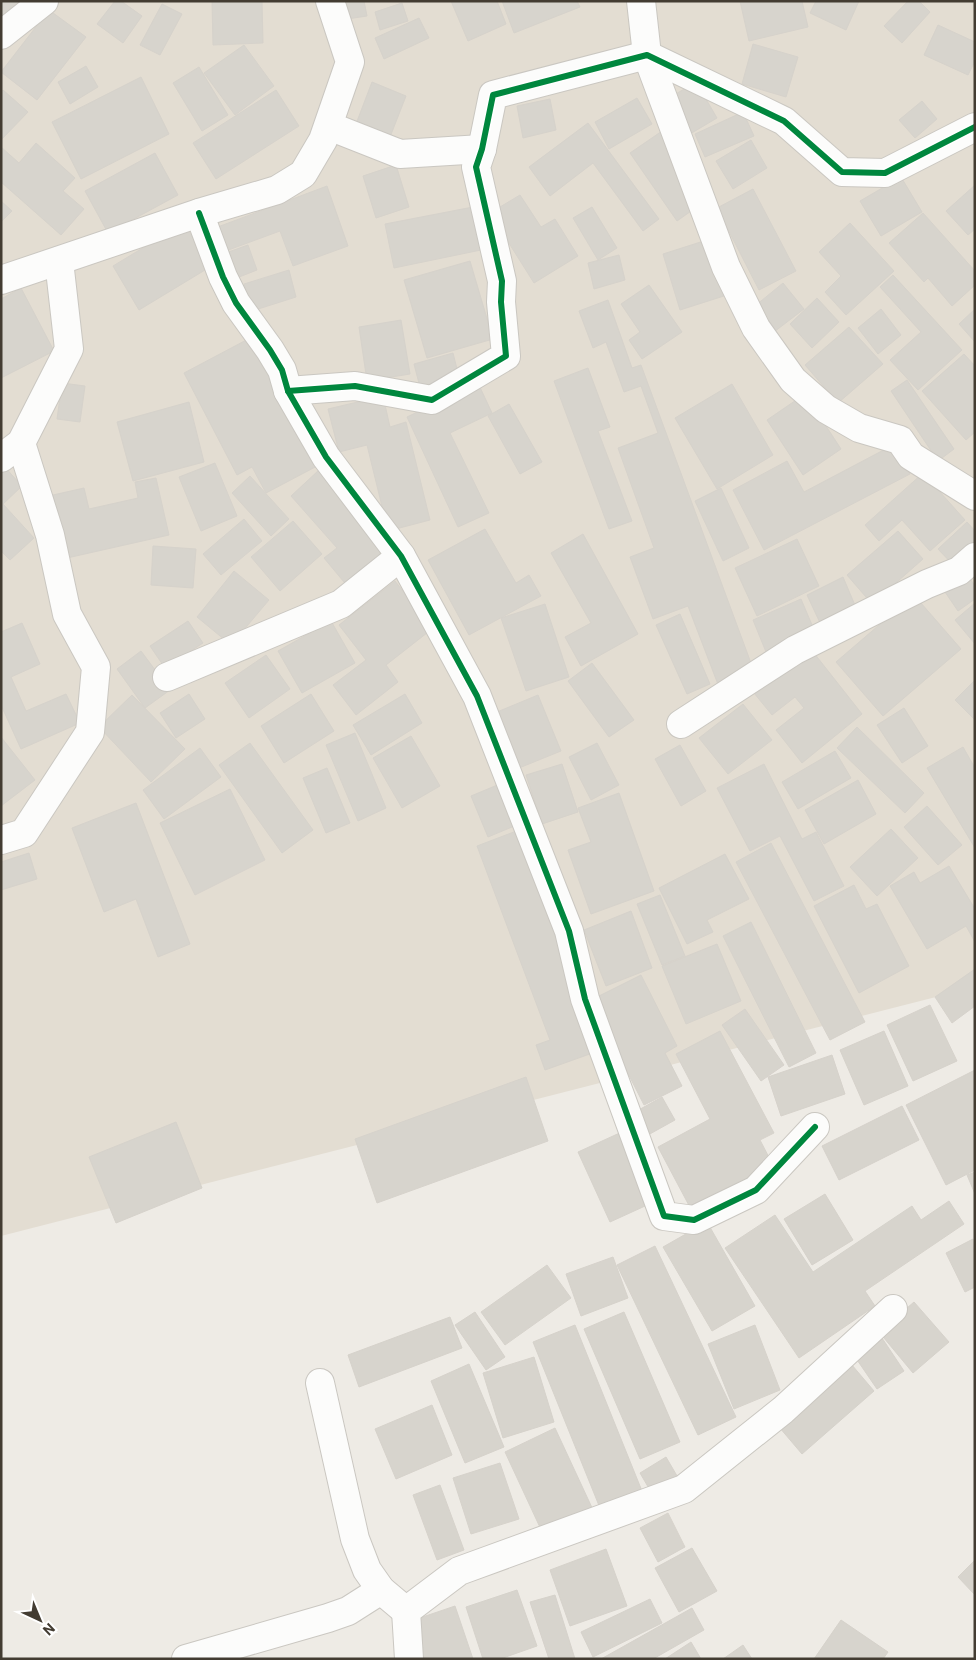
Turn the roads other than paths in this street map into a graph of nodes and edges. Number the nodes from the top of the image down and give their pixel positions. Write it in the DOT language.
graph roads {
  1 [pos="44,1"];
  2 [pos="330,1"];
  3 [pos="640,1"];
  4 [pos="1,35"];
  5 [pos="647,55"];
  6 [pos="329,126"];
  7 [pos="975,127"];
  8 [pos="482,149"];
  9 [pos="199,213"];
  10 [pos="60,261"];
  11 [pos="1,280"];
  12 [pos="288,391"];
  13 [pos="11,450"];
  14 [pos="975,496"];
  15 [pos="401,556"];
  16 [pos="975,557"];
  17 [pos="167,677"];
  18 [pos="681,724"];
  19 [pos="1,840"];
  20 [pos="815,1127"];
  21 [pos="893,1309"];
  22 [pos="320,1382"];
  23 [pos="380,1590"];
  24 [pos="406,1611"];
  25 [pos="186,1659"];
  26 [pos="409,1659"];
  1 -- 4 [label="street"];
  2 -- 6 [label="street"];
  3 -- 5 [label="street"];
  5 -- 7 [label="street"];
  5 -- 8 [label="street"];
  5 -- 14 [label="street"];
  6 -- 8 [label="street"];
  6 -- 9 [label="street"];
  8 -- 12 [label="street"];
  9 -- 10 [label="street"];
  9 -- 12 [label="street"];
  10 -- 11 [label="street"];
  10 -- 13 [label="street"];
  12 -- 15 [label="street"];
  13 -- 19 [label="street"];
  15 -- 17 [label="street"];
  15 -- 20 [label="street"];
  16 -- 18 [label="street"];
  21 -- 24 [label="street"];
  22 -- 23 [label="street"];
  23 -- 24 [label="street"];
  23 -- 25 [label="street"];
  24 -- 26 [label="street"];
}
